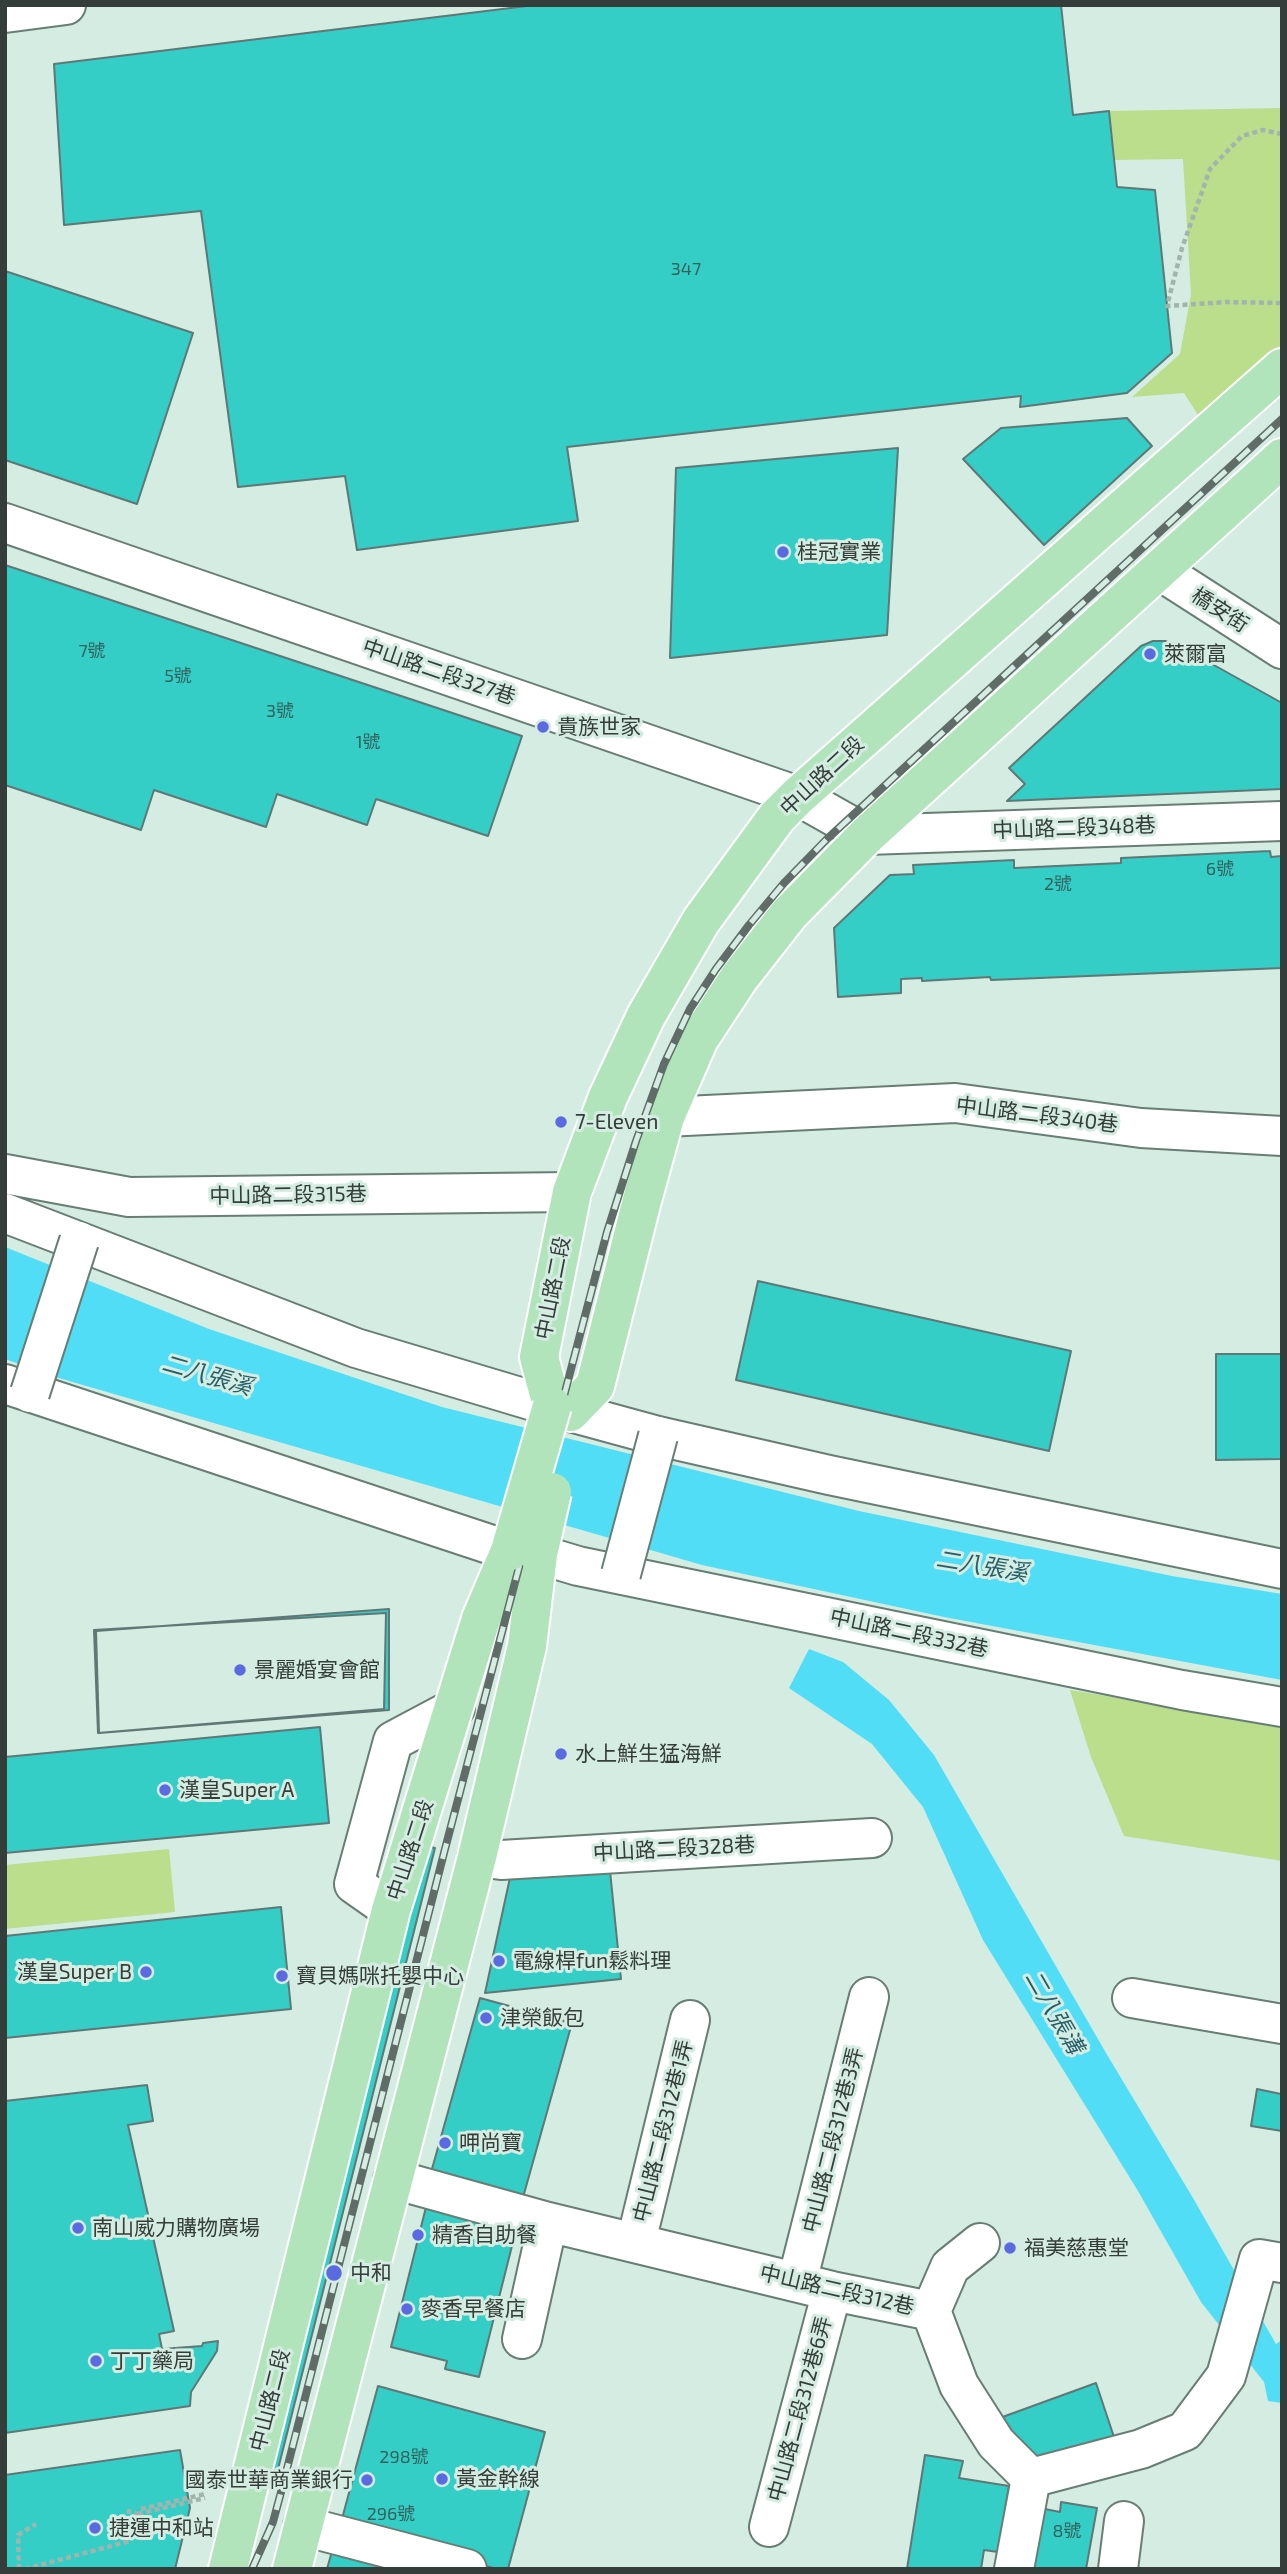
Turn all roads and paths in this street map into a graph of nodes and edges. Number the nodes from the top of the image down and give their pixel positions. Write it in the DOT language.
graph roads {
  1 [pos="66,5"];
  2 [pos="5,13"];
  3 [pos="1282,134"];
  4 [pos="1282,303"];
  5 [pos="1282,368"];
  6 [pos="1282,458"];
  7 [pos="5,523"];
  8 [pos="1159,570"];
  9 [pos="1282,649"];
  10 [pos="798,796"];
  11 [pos="1282,821"];
  12 [pos="867,835"];
  13 [pos="665,1117"];
  14 [pos="1282,1136"];
  15 [pos="5,1174"];
  16 [pos="572,1192"];
  17 [pos="5,1213"];
  18 [pos="79,1241"];
  19 [pos="18,1388"];
  20 [pos="561,1409"];
  21 [pos="658,1436"];
  22 [pos="524,1553"];
  23 [pos="1282,1569"];
  24 [pos="621,1574"];
  25 [pos="1282,1707"];
  26 [pos="872,1838"];
  27 [pos="477,1857"];
  28 [pos="869,1997"];
  29 [pos="1132,1998"];
  30 [pos="691,2020"];
  31 [pos="1282,2024"];
  32 [pos="393,2179"];
  33 [pos="548,2222"];
  34 [pos="636,2242"];
  35 [pos="980,2243"];
  36 [pos="1282,2263"];
  37 [pos="815,2287"];
  38 [pos="931,2311"];
  39 [pos="522,2339"];
  40 [pos="1031,2478"];
  41 [pos="207,2495"];
  42 [pos="132,2506"];
  43 [pos="135,2514"];
  44 [pos="1125,2521"];
  45 [pos="303,2526"];
  46 [pos="36,2527"];
  47 [pos="769,2527"];
  48 [pos="19,2569"];
  49 [pos="25,2569"];
  50 [pos="228,2569"];
  51 [pos="292,2569"];
  52 [pos="467,2569"];
  53 [pos="1014,2569"];
  54 [pos="1118,2569"];
  1 -- 2 [label="street"];
  3 -- 4 [label="path"];
  5 -- 10 [label="main road, 中山路二段"];
  6 -- 8 [label="main road, 中山路二段"];
  7 -- 10 [label="street, 中山路二段327巷"];
  8 -- 9 [label="street, 橋安街"];
  8 -- 12 [label="main road, 中山路二段"];
  10 -- 12 [label="street, 中山路二段327巷"];
  10 -- 16 [label="main road, 中山路二段"];
  11 -- 12 [label="street, 中山路二段348巷"];
  12 -- 13 [label="main road, 中山路二段"];
  13 -- 14 [label="street, 中山路二段340巷"];
  13 -- 20 [label="main road, 中山路二段"];
  15 -- 16 [label="street, 中山路二段315巷"];
  16 -- 20 [label="main road, 中山路二段"];
  17 -- 18 [label="street"];
  18 -- 19 [label="street, bridge"];
  18 -- 20 [label="street"];
  19 -- 22 [label="street, 中山路二段332巷"];
  20 -- 21 [label="street"];
  20 -- 22 [label="main road, 中山路二段, bridge"];
  21 -- 23 [label="street"];
  21 -- 24 [label="street, bridge"];
  22 -- 24 [label="street, 中山路二段332巷"];
  22 -- 27 [label="main road, 中山路二段"];
  22 -- 50 [label="main road, 中山路二段"];
  24 -- 25 [label="street, 中山路二段332巷"];
  26 -- 27 [label="street, 中山路二段328巷"];
  27 -- 32 [label="main road, 中山路二段"];
  28 -- 37 [label="street, 中山路二段312巷3弄"];
  29 -- 31 [label="street"];
  30 -- 34 [label="street, 中山路二段312巷1弄"];
  32 -- 33 [label="street, 中山路二段312巷"];
  32 -- 45 [label="main road, 中山路二段"];
  33 -- 34 [label="street, 中山路二段312巷"];
  33 -- 39 [label="street"];
  34 -- 37 [label="street, 中山路二段312巷"];
  35 -- 38 [label="street"];
  36 -- 40 [label="street"];
  37 -- 38 [label="street, 中山路二段312巷"];
  37 -- 47 [label="street, 中山路二段312巷6弄"];
  38 -- 40 [label="street, 中山路二段312巷"];
  40 -- 53 [label="street"];
  41 -- 43 [label="path"];
  42 -- 43 [label="path"];
  43 -- 49 [label="path"];
  44 -- 54 [label="street"];
  45 -- 51 [label="main road, 中山路二段"];
  45 -- 52 [label="street"];
  46 -- 48 [label="path"];
}
